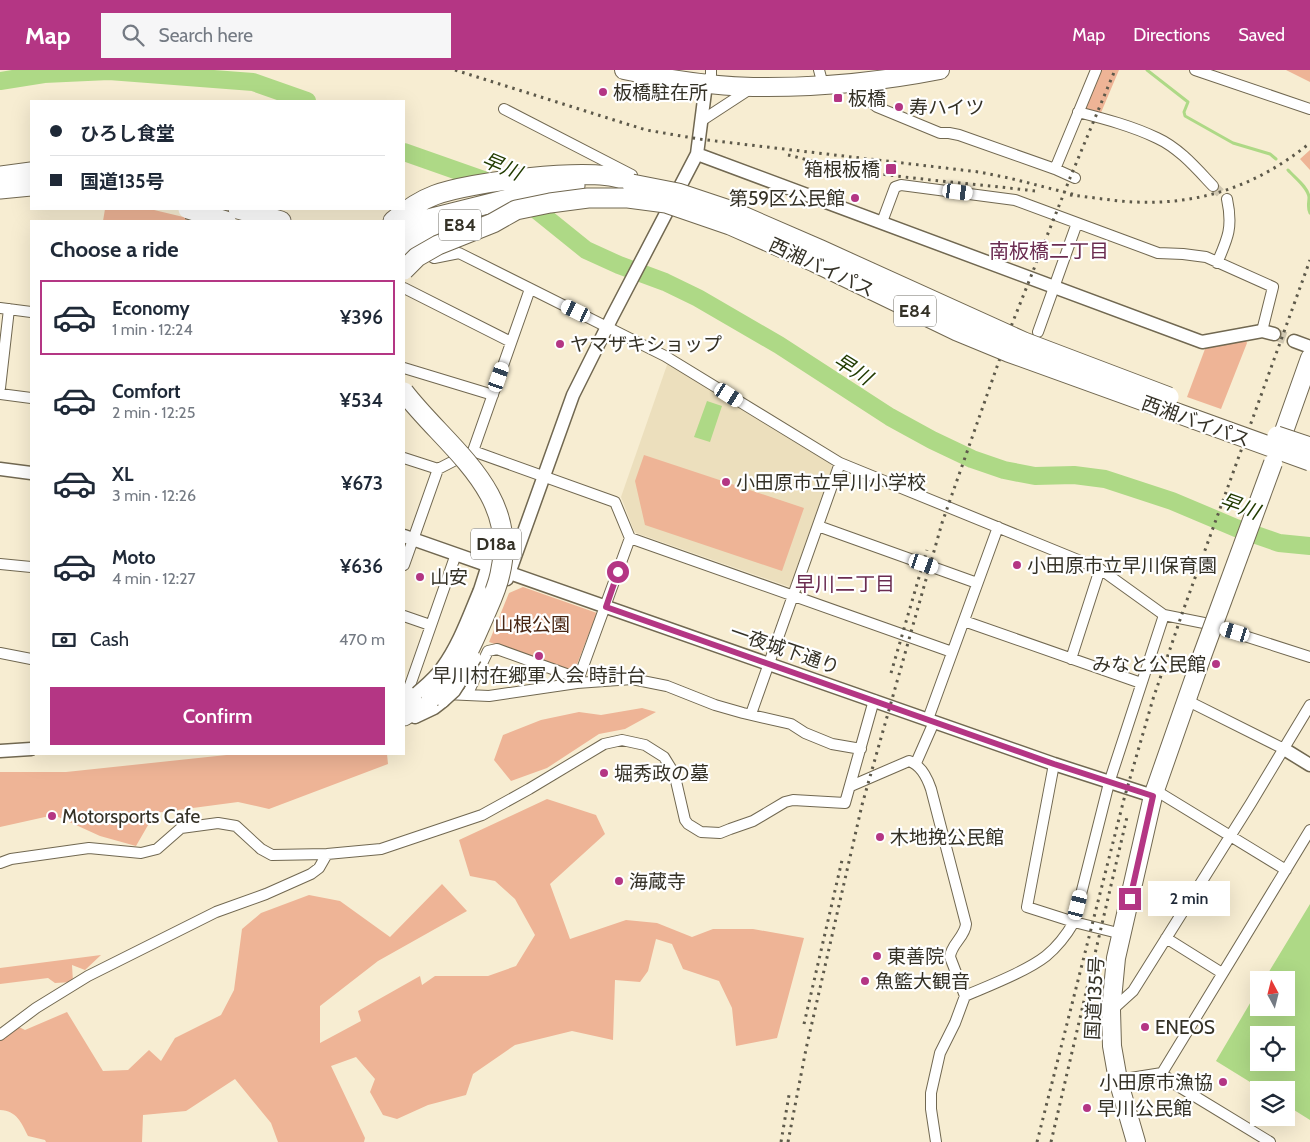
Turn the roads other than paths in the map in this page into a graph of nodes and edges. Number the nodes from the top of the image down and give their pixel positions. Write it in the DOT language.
graph roads {
  1 [pos="624,70"];
  2 [pos="940,70"];
  3 [pos="1096,70"];
  4 [pos="1195,70"];
  5 [pos="889,74"];
  6 [pos="709,77"];
  7 [pos="821,78"];
  8 [pos="858,82"];
  9 [pos="753,87"];
  10 [pos="504,110"];
  11 [pos="1310,110"];
  12 [pos="1078,112"];
  13 [pos="701,121"];
  14 [pos="697,154"];
  15 [pos="1055,169"];
  16 [pos="30,172"];
  17 [pos="0,176"];
  18 [pos="1076,178"];
  19 [pos="632,184"];
  20 [pos="30,186"];
  21 [pos="1213,186"];
  22 [pos="0,189"];
  23 [pos="675,196"];
  24 [pos="1227,199"];
  25 [pos="191,210"];
  26 [pos="242,210"];
  27 [pos="516,210"];
  28 [pos="223,220"];
  29 [pos="277,220"];
  30 [pos="394,220"];
  31 [pos="882,222"];
  32 [pos="1077,223"];
  33 [pos="405,225"];
  34 [pos="405,239"];
  35 [pos="405,250"];
  36 [pos="1217,263"];
  37 [pos="405,269"];
  38 [pos="530,288"];
  39 [pos="1055,288"];
  40 [pos="405,289"];
  41 [pos="5,309"];
  42 [pos="30,312"];
  43 [pos="609,321"];
  44 [pos="1038,332"];
  45 [pos="1268,332"];
  46 [pos="1294,341"];
  47 [pos="511,342"];
  48 [pos="1310,347"];
  49 [pos="1310,358"];
  50 [pos="405,368"];
  51 [pos="1306,384"];
  52 [pos="0,388"];
  53 [pos="405,393"];
  54 [pos="0,394"];
  55 [pos="493,395"];
  56 [pos="30,398"];
  57 [pos="405,404"];
  58 [pos="1283,433"];
  59 [pos="1310,442"];
  60 [pos="1310,447"];
  61 [pos="473,451"];
  62 [pos="405,458"];
  63 [pos="1274,458"];
  64 [pos="1310,461"];
  65 [pos="840,463"];
  66 [pos="1310,466"];
  67 [pos="0,469"];
  68 [pos="438,469"];
  69 [pos="30,473"];
  70 [pos="544,477"];
  71 [pos="818,526"];
  72 [pos="998,526"];
  73 [pos="408,538"];
  74 [pos="630,538"];
  75 [pos="456,554"];
  76 [pos="405,558"];
  77 [pos="0,564"];
  78 [pos="488,565"];
  79 [pos="30,567"];
  80 [pos="1100,569"];
  81 [pos="509,573"];
  82 [pos="977,583"];
  83 [pos="793,596"];
  84 [pos="606,607"];
  85 [pos="1164,615"];
  86 [pos="405,616"];
  87 [pos="964,620"];
  88 [pos="430,625"];
  89 [pos="952,652"];
  90 [pos="0,653"];
  91 [pos="1310,657"];
  92 [pos="30,659"];
  93 [pos="1071,659"];
  94 [pos="769,664"];
  95 [pos="1141,683"];
  96 [pos="578,684"];
  97 [pos="467,695"];
  98 [pos="417,697"];
  99 [pos="874,700"];
  100 [pos="1186,700"];
  101 [pos="1310,705"];
  102 [pos="751,714"];
  103 [pos="405,715"];
  104 [pos="931,721"];
  105 [pos="30,749"];
  106 [pos="1284,749"];
  107 [pos="861,750"];
  108 [pos="0,751"];
  109 [pos="916,763"];
  110 [pos="1054,764"];
  111 [pos="1310,765"];
  112 [pos="1109,783"];
  113 [pos="851,786"];
  114 [pos="1154,793"];
  115 [pos="1310,830"];
  116 [pos="1230,836"];
  117 [pos="327,854"];
  118 [pos="0,863"];
  119 [pos="1286,870"];
  120 [pos="1074,922"];
  121 [pos="1122,934"];
  122 [pos="1166,938"];
  123 [pos="1222,973"];
  124 [pos="965,996"];
  125 [pos="1111,1010"];
  126 [pos="0,1035"];
  127 [pos="1162,1073"];
  128 [pos="1118,1080"];
  129 [pos="936,1142"];
  130 [pos="1136,1142"];
  131 [pos="1270,1142"];
  1 -- 6 [label="highway"];
  2 -- 5 [label="highway"];
  3 -- 12 [label="street"];
  4 -- 11 [label="street"];
  5 -- 8 [label="highway"];
  6 -- 9 [label="highway"];
  6 -- 13 [label="street"];
  7 -- 8 [label="highway"];
  7 -- 9 [label="highway"];
  8 -- 15 [label="street"];
  9 -- 13 [label="street"];
  10 -- 23 [label="street"];
  12 -- 15 [label="street"];
  12 -- 21 [label="street"];
  13 -- 14 [label="street"];
  14 -- 23 [label="street"];
  14 -- 31 [label="street"];
  15 -- 18 [label="street"];
  16 -- 17 [label="highway"];
  19 -- 30 [label="highway"];
  19 -- 33 [label="highway, 西湘バイパス / E84"];
  19 -- 60 [label="highway, 西湘バイパス / E84, bridge"];
  20 -- 22 [label="highway"];
  23 -- 43 [label="street"];
  24 -- 36 [label="street"];
  25 -- 28 [label="highway, bridge"];
  26 -- 29 [label="highway"];
  27 -- 34 [label="highway, 西湘バイパス / E84, bridge"];
  27 -- 37 [label="highway, bridge"];
  27 -- 64 [label="highway, 西湘バイパス / E84, bridge"];
  31 -- 32 [label="street"];
  31 -- 39 [label="street"];
  32 -- 36 [label="street"];
  32 -- 39 [label="street"];
  35 -- 38 [label="street"];
  36 -- 45 [label="street"];
  38 -- 43 [label="street"];
  38 -- 47 [label="street"];
  39 -- 44 [label="street"];
  39 -- 45 [label="street"];
  40 -- 47 [label="street"];
  41 -- 42 [label="street"];
  41 -- 52 [label="street"];
  43 -- 65 [label="street"];
  43 -- 70 [label="street"];
  46 -- 48 [label="street"];
  47 -- 55 [label="street"];
  49 -- 51 [label="highway"];
  50 -- 55 [label="street"];
  51 -- 58 [label="highway"];
  53 -- 98 [label="highway, bridge"];
  54 -- 56 [label="street"];
  55 -- 61 [label="street"];
  57 -- 98 [label="highway, D18a"];
  58 -- 59 [label="street"];
  58 -- 63 [label="highway"];
  61 -- 68 [label="street"];
  61 -- 70 [label="street"];
  62 -- 68 [label="street"];
  63 -- 66 [label="highway"];
  63 -- 100 [label="highway, 国道135号, bridge"];
  65 -- 71 [label="street"];
  65 -- 72 [label="street"];
  67 -- 69 [label="street"];
  68 -- 73 [label="street"];
  70 -- 74 [label="street"];
  70 -- 81 [label="street"];
  71 -- 82 [label="street"];
  71 -- 83 [label="street"];
  72 -- 80 [label="street"];
  72 -- 82 [label="street"];
  73 -- 75 [label="street, 一夜城下通り"];
  73 -- 76 [label="street"];
  74 -- 83 [label="street"];
  74 -- 84 [label="street"];
  75 -- 78 [label="street, 一夜城下通り"];
  75 -- 88 [label="street"];
  77 -- 79 [label="street"];
  78 -- 81 [label="street, 一夜城下通り"];
  78 -- 98 [label="street, bridge"];
  80 -- 85 [label="street"];
  80 -- 93 [label="street"];
  81 -- 84 [label="street, 一夜城下通り"];
  81 -- 98 [label="street, bridge"];
  82 -- 87 [label="street"];
  83 -- 89 [label="street"];
  83 -- 94 [label="street"];
  84 -- 94 [label="street, 一夜城下通り"];
  84 -- 96 [label="street"];
  85 -- 91 [label="street"];
  85 -- 95 [label="street"];
  86 -- 88 [label="street"];
  87 -- 89 [label="street"];
  87 -- 93 [label="street"];
  88 -- 98 [label="street"];
  89 -- 104 [label="street"];
  90 -- 92 [label="street"];
  93 -- 95 [label="street"];
  94 -- 99 [label="street, 一夜城下通り"];
  94 -- 102 [label="street"];
  95 -- 112 [label="street"];
  96 -- 97 [label="street"];
  96 -- 97 [label="street"];
  96 -- 102 [label="street"];
  97 -- 98 [label="street"];
  98 -- 103 [label="highway, D18a"];
  99 -- 104 [label="street, 一夜城下通り"];
  99 -- 107 [label="street"];
  100 -- 106 [label="street"];
  100 -- 114 [label="highway, 国道135号"];
  101 -- 106 [label="street"];
  102 -- 107 [label="street"];
  104 -- 109 [label="street"];
  104 -- 110 [label="street, 一夜城下通り"];
  105 -- 108 [label="street"];
  106 -- 111 [label="street"];
  106 -- 116 [label="street"];
  107 -- 113 [label="street"];
  109 -- 113 [label="street"];
  109 -- 124 [label="street"];
  110 -- 112 [label="street, 一夜城下通り"];
  110 -- 120 [label="street"];
  112 -- 114 [label="street, 一夜城下通り"];
  112 -- 120 [label="street"];
  113 -- 117 [label="street"];
  114 -- 116 [label="street"];
  114 -- 121 [label="highway, 国道135号"];
  115 -- 119 [label="street"];
  116 -- 119 [label="street"];
  116 -- 122 [label="street"];
  117 -- 118 [label="street"];
  117 -- 126 [label="street"];
  119 -- 123 [label="street"];
  120 -- 121 [label="street"];
  120 -- 124 [label="street"];
  121 -- 125 [label="highway, 国道135号"];
  122 -- 123 [label="street"];
  122 -- 125 [label="street"];
  123 -- 127 [label="street"];
  124 -- 129 [label="street"];
  125 -- 128 [label="highway, 国道135号"];
  127 -- 128 [label="street"];
  127 -- 131 [label="street"];
  128 -- 130 [label="highway, 国道135号"];
}
